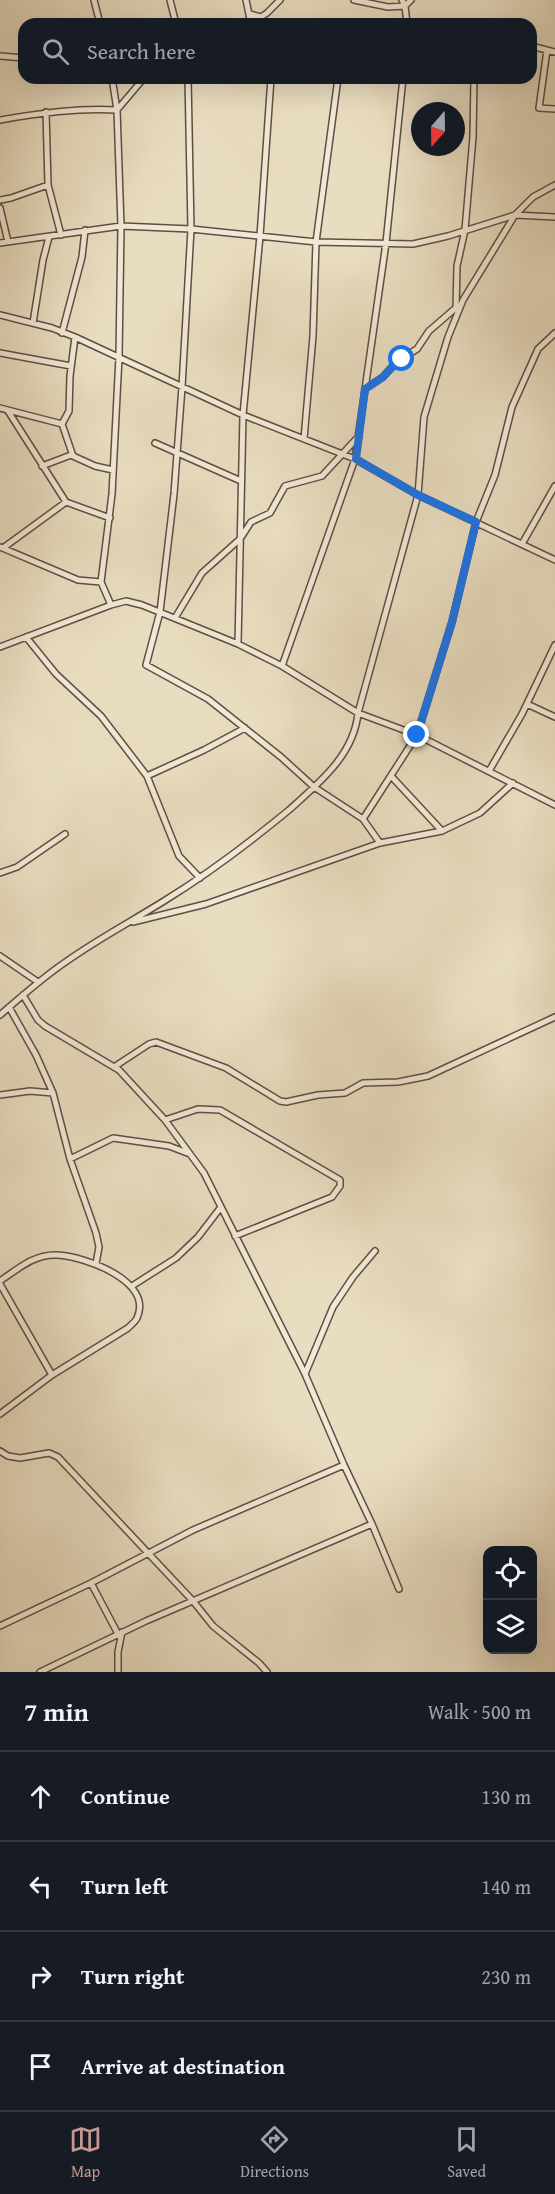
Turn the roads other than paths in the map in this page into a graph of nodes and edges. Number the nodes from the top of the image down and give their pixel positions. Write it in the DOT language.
graph roads {
  1 [pos="94,0"];
  2 [pos="170,0"];
  3 [pos="246,0"];
  4 [pos="280,0"];
  5 [pos="354,0"];
  6 [pos="411,0"];
  7 [pos="404,3"];
  8 [pos="250,14"];
  9 [pos="98,18"];
  10 [pos="174,18"];
  11 [pos="250,18"];
  12 [pos="406,18"];
  13 [pos="537,48"];
  14 [pos="547,50"];
  15 [pos="555,52"];
  16 [pos="0,56"];
  17 [pos="18,58"];
  18 [pos="113,84"];
  19 [pos="139,84"];
  20 [pos="188,84"];
  21 [pos="271,84"];
  22 [pos="337,84"];
  23 [pos="402,84"];
  24 [pos="474,84"];
  25 [pos="555,109"];
  26 [pos="117,110"];
  27 [pos="46,112"];
  28 [pos="0,120"];
  29 [pos="48,185"];
  30 [pos="555,185"];
  31 [pos="0,200"];
  32 [pos="0,208"];
  33 [pos="515,215"];
  34 [pos="555,218"];
  35 [pos="121,226"];
  36 [pos="191,229"];
  37 [pos="85,230"];
  38 [pos="465,230"];
  39 [pos="61,235"];
  40 [pos="260,236"];
  41 [pos="49,237"];
  42 [pos="8,242"];
  43 [pos="316,242"];
  44 [pos="0,243"];
  45 [pos="386,243"];
  46 [pos="463,300"];
  47 [pos="456,309"];
  48 [pos="0,315"];
  49 [pos="33,323"];
  50 [pos="62,333"];
  51 [pos="555,333"];
  52 [pos="75,337"];
  53 [pos="0,353"];
  54 [pos="119,357"];
  55 [pos="71,366"];
  56 [pos="182,387"];
  57 [pos="365,389"];
  58 [pos="0,408"];
  59 [pos="8,411"];
  60 [pos="243,415"];
  61 [pos="62,424"];
  62 [pos="359,436"];
  63 [pos="304,439"];
  64 [pos="155,443"];
  65 [pos="177,453"];
  66 [pos="71,454"];
  67 [pos="342,454"];
  68 [pos="356,459"];
  69 [pos="42,466"];
  70 [pos="113,470"];
  71 [pos="241,481"];
  72 [pos="555,486"];
  73 [pos="418,495"];
  74 [pos="66,502"];
  75 [pos="110,518"];
  76 [pos="476,522"];
  77 [pos="240,539"];
  78 [pos="522,544"];
  79 [pos="2,548"];
  80 [pos="555,560"];
  81 [pos="100,582"];
  82 [pos="111,605"];
  83 [pos="160,612"];
  84 [pos="175,618"];
  85 [pos="26,637"];
  86 [pos="238,644"];
  87 [pos="555,645"];
  88 [pos="0,647"];
  89 [pos="282,666"];
  90 [pos="528,704"];
  91 [pos="358,713"];
  92 [pos="555,717"];
  93 [pos="245,728"];
  94 [pos="417,735"];
  95 [pos="489,771"];
  96 [pos="147,776"];
  97 [pos="391,776"];
  98 [pos="513,783"];
  99 [pos="314,787"];
  100 [pos="555,805"];
  101 [pos="363,819"];
  102 [pos="442,831"];
  103 [pos="65,834"];
  104 [pos="380,843"];
  105 [pos="0,873"];
  106 [pos="201,878"];
  107 [pos="126,924"];
  108 [pos="0,956"];
  109 [pos="38,982"];
  110 [pos="23,995"];
  111 [pos="9,1007"];
  112 [pos="0,1015"];
  113 [pos="555,1017"];
  114 [pos="114,1067"];
  115 [pos="53,1094"];
  116 [pos="0,1095"];
  117 [pos="165,1120"];
  118 [pos="191,1155"];
  119 [pos="70,1159"];
  120 [pos="221,1207"];
  121 [pos="235,1236"];
  122 [pos="375,1251"];
  123 [pos="96,1264"];
  124 [pos="0,1283"];
  125 [pos="132,1286"];
  126 [pos="305,1374"];
  127 [pos="52,1375"];
  128 [pos="0,1414"];
  129 [pos="0,1451"];
  130 [pos="344,1465"];
  131 [pos="372,1524"];
  132 [pos="148,1553"];
  133 [pos="91,1583"];
  134 [pos="399,1589"];
  135 [pos="193,1601"];
  136 [pos="0,1626"];
  137 [pos="120,1633"];
  138 [pos="40,1672"];
  139 [pos="118,1672"];
  140 [pos="267,1672"];
  1 -- 9 [label="street"];
  2 -- 10 [label="street"];
  3 -- 8 [label="street"];
  4 -- 8 [label="street"];
  5 -- 7 [label="street"];
  6 -- 7 [label="street"];
  7 -- 12 [label="street"];
  8 -- 11 [label="street"];
  13 -- 14 [label="street"];
  14 -- 15 [label="street"];
  14 -- 25 [label="street"];
  16 -- 17 [label="street"];
  18 -- 26 [label="street"];
  19 -- 26 [label="street"];
  20 -- 36 [label="street"];
  21 -- 40 [label="street"];
  22 -- 43 [label="street"];
  23 -- 45 [label="street"];
  24 -- 38 [label="street"];
  26 -- 27 [label="street"];
  26 -- 35 [label="street"];
  27 -- 28 [label="street"];
  27 -- 29 [label="street"];
  29 -- 31 [label="street"];
  29 -- 39 [label="street"];
  30 -- 33 [label="street"];
  32 -- 42 [label="street"];
  33 -- 34 [label="street"];
  33 -- 38 [label="street"];
  33 -- 46 [label="street"];
  35 -- 36 [label="street"];
  35 -- 37 [label="street"];
  35 -- 54 [label="street"];
  36 -- 40 [label="street"];
  36 -- 56 [label="street"];
  37 -- 39 [label="street"];
  37 -- 50 [label="street"];
  38 -- 45 [label="street"];
  38 -- 47 [label="street"];
  39 -- 41 [label="street"];
  40 -- 43 [label="street"];
  40 -- 60 [label="street"];
  41 -- 42 [label="street"];
  41 -- 49 [label="street"];
  42 -- 44 [label="street"];
  43 -- 45 [label="street"];
  43 -- 63 [label="street"];
  45 -- 57 [label="street"];
  46 -- 47 [label="street"];
  46 -- 73 [label="street"];
  47 -- 57 [label="street"];
  48 -- 49 [label="street"];
  49 -- 50 [label="street"];
  50 -- 52 [label="street"];
  51 -- 76 [label="street"];
  52 -- 54 [label="street"];
  52 -- 55 [label="street"];
  53 -- 55 [label="street"];
  54 -- 56 [label="street"];
  54 -- 70 [label="street"];
  55 -- 61 [label="street"];
  56 -- 60 [label="street"];
  56 -- 65 [label="street"];
  57 -- 62 [label="street"];
  58 -- 59 [label="street"];
  59 -- 61 [label="street"];
  59 -- 69 [label="street"];
  60 -- 63 [label="street"];
  60 -- 71 [label="street"];
  61 -- 66 [label="street"];
  62 -- 67 [label="street"];
  62 -- 68 [label="street"];
  63 -- 67 [label="street"];
  64 -- 65 [label="street"];
  65 -- 71 [label="street"];
  65 -- 83 [label="street"];
  66 -- 69 [label="street"];
  66 -- 70 [label="street"];
  67 -- 68 [label="street"];
  67 -- 77 [label="street"];
  68 -- 73 [label="street"];
  68 -- 89 [label="street"];
  69 -- 74 [label="street"];
  70 -- 75 [label="street"];
  71 -- 77 [label="street"];
  72 -- 78 [label="street"];
  73 -- 76 [label="street"];
  73 -- 91 [label="street"];
  74 -- 75 [label="street"];
  74 -- 79 [label="street"];
  75 -- 81 [label="street"];
  76 -- 78 [label="street"];
  76 -- 94 [label="street"];
  77 -- 84 [label="street"];
  77 -- 86 [label="street"];
  78 -- 80 [label="street"];
  79 -- 81 [label="street"];
  81 -- 82 [label="street"];
  82 -- 83 [label="street"];
  82 -- 85 [label="street"];
  83 -- 84 [label="street"];
  83 -- 93 [label="street"];
  84 -- 86 [label="street"];
  85 -- 88 [label="street"];
  85 -- 96 [label="street"];
  86 -- 89 [label="street"];
  87 -- 90 [label="street"];
  89 -- 91 [label="street"];
  90 -- 92 [label="street"];
  90 -- 95 [label="street"];
  91 -- 94 [label="street"];
  91 -- 99 [label="street"];
  93 -- 96 [label="street"];
  93 -- 99 [label="street"];
  94 -- 95 [label="street"];
  94 -- 97 [label="street"];
  95 -- 98 [label="street"];
  96 -- 106 [label="street"];
  97 -- 101 [label="street"];
  97 -- 102 [label="street"];
  98 -- 100 [label="street"];
  98 -- 102 [label="street"];
  99 -- 101 [label="street"];
  99 -- 106 [label="street"];
  101 -- 104 [label="street"];
  102 -- 104 [label="street"];
  103 -- 105 [label="street"];
  104 -- 107 [label="street"];
  106 -- 107 [label="street"];
  107 -- 109 [label="street"];
  108 -- 109 [label="street"];
  109 -- 110 [label="street"];
  110 -- 111 [label="street"];
  110 -- 114 [label="street"];
  111 -- 112 [label="street"];
  111 -- 115 [label="street"];
  113 -- 114 [label="street"];
  114 -- 117 [label="street"];
  115 -- 116 [label="street"];
  115 -- 119 [label="street"];
  117 -- 118 [label="street"];
  117 -- 121 [label="street"];
  118 -- 119 [label="street"];
  118 -- 120 [label="street"];
  119 -- 123 [label="street"];
  120 -- 121 [label="street"];
  120 -- 125 [label="street"];
  121 -- 126 [label="street"];
  122 -- 126 [label="street"];
  123 -- 124 [label="street"];
  123 -- 125 [label="street"];
  124 -- 127 [label="street"];
  125 -- 127 [label="street"];
  126 -- 130 [label="street"];
  127 -- 128 [label="street"];
  129 -- 132 [label="street"];
  130 -- 131 [label="street"];
  130 -- 132 [label="street"];
  131 -- 134 [label="street"];
  131 -- 135 [label="street"];
  132 -- 133 [label="street"];
  132 -- 135 [label="street"];
  133 -- 136 [label="street"];
  133 -- 137 [label="street"];
  135 -- 137 [label="street"];
  135 -- 140 [label="street"];
  137 -- 138 [label="street"];
  137 -- 139 [label="street"];
}
